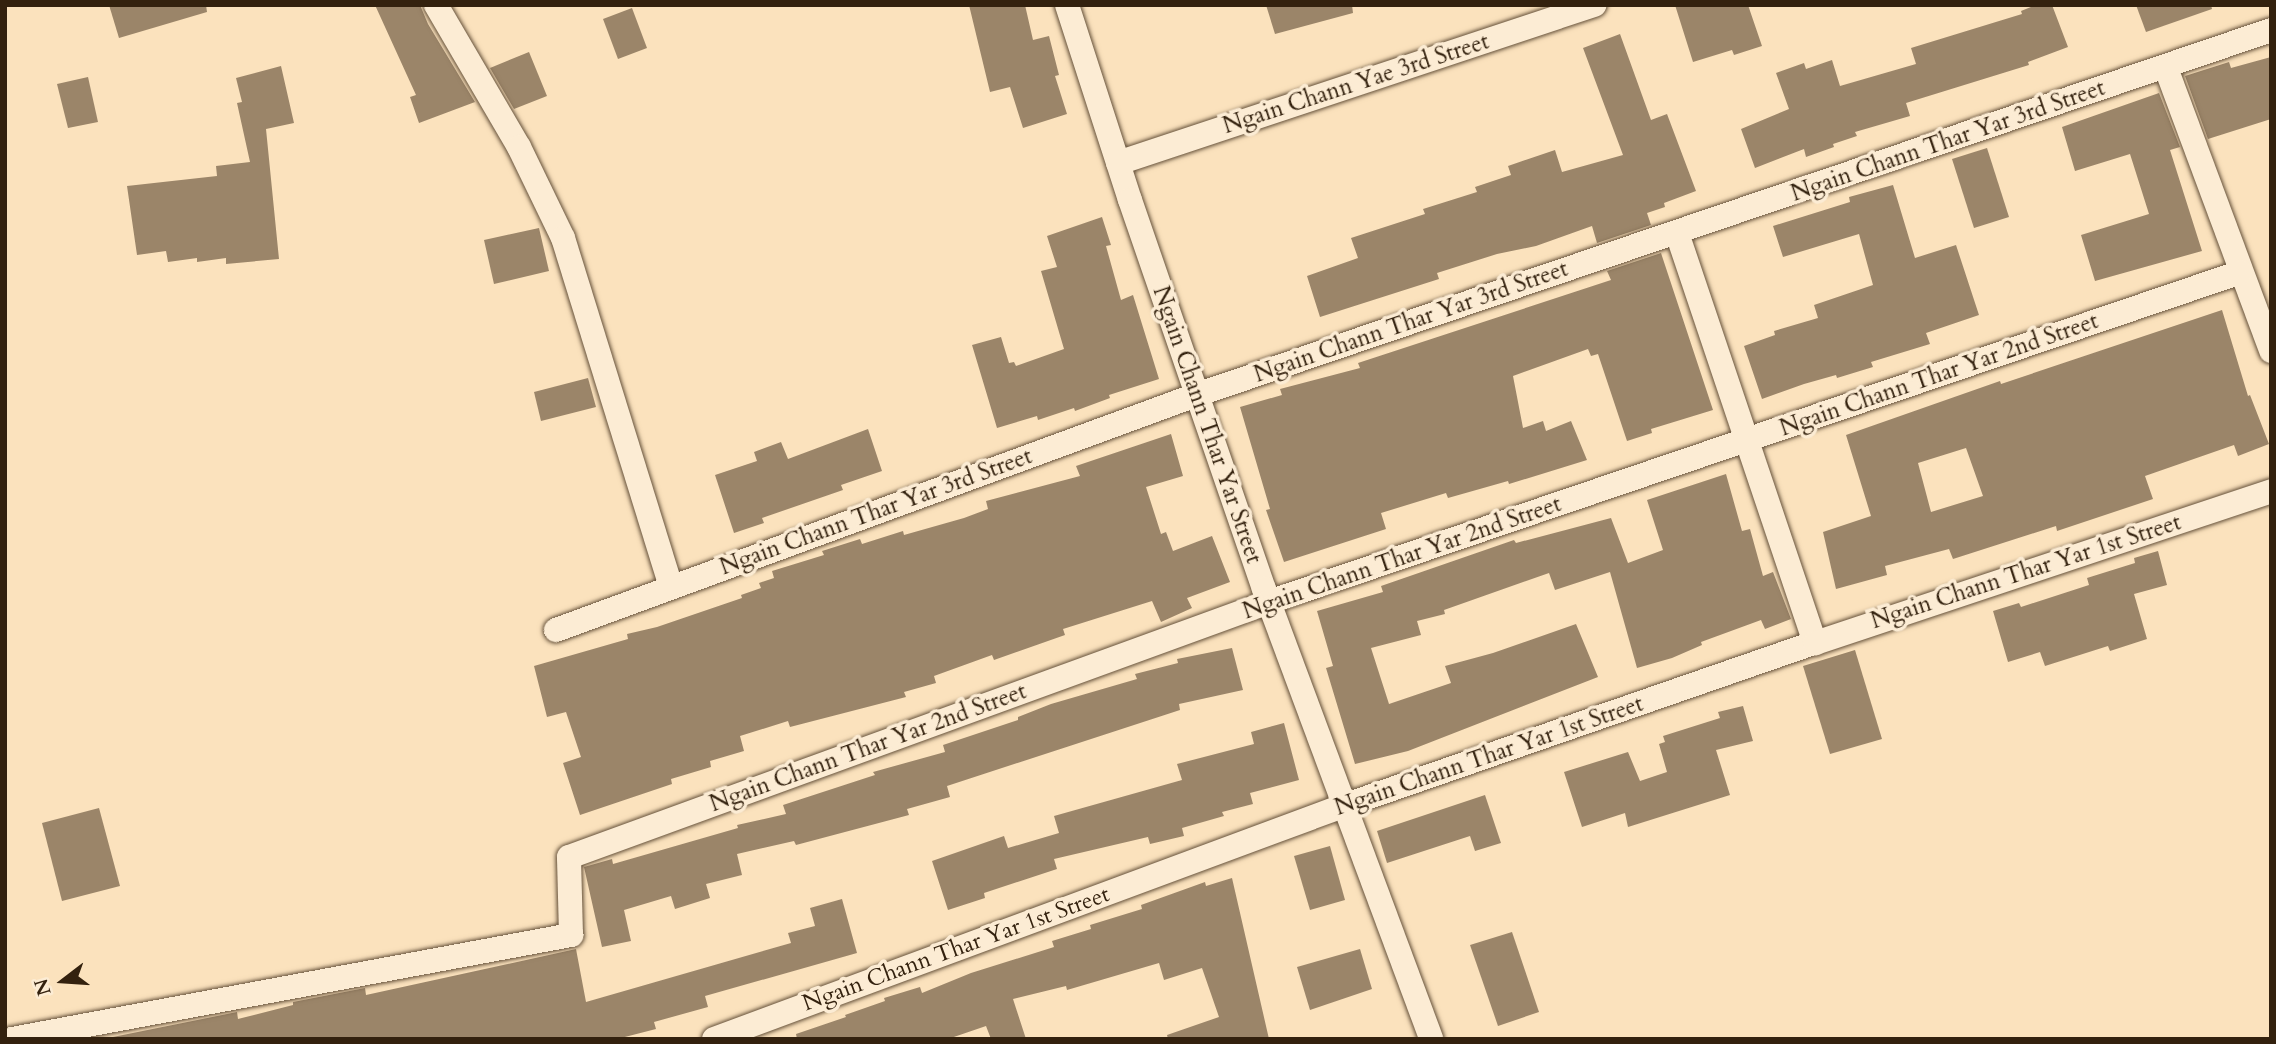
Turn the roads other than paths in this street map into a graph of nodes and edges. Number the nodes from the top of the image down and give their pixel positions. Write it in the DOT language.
graph roads {
  1 [pos="436,5"];
  2 [pos="1067,5"];
  3 [pos="1594,5"];
  4 [pos="2271,30"];
  5 [pos="2166,68"];
  6 [pos="1118,163"];
  7 [pos="1676,233"];
  8 [pos="2241,272"];
  9 [pos="2271,351"];
  10 [pos="1196,395"];
  11 [pos="1747,441"];
  12 [pos="2271,491"];
  13 [pos="671,587"];
  14 [pos="1269,602"];
  15 [pos="556,630"];
  16 [pos="1815,643"];
  17 [pos="1343,806"];
  18 [pos="12,1039"];
  19 [pos="715,1039"];
  20 [pos="1431,1039"];
  1 -- 13 [label="street"];
  2 -- 6 [label="street, Ngain Chann Thar Yar Street"];
  3 -- 6 [label="street, Ngain Chann Yae 3rd Street"];
  4 -- 5 [label="street, Ngain Chann Thar Yar 3rd Street"];
  5 -- 7 [label="street, Ngain Chann Thar Yar 3rd Street"];
  5 -- 8 [label="street"];
  6 -- 10 [label="street, Ngain Chann Thar Yar Street"];
  7 -- 10 [label="street, Ngain Chann Thar Yar 3rd Street"];
  7 -- 11 [label="street"];
  8 -- 9 [label="street"];
  8 -- 11 [label="street, Ngain Chann Thar Yar 2nd Street"];
  10 -- 13 [label="street, Ngain Chann Thar Yar 3rd Street"];
  10 -- 14 [label="street, Ngain Chann Thar Yar Street"];
  11 -- 14 [label="street, Ngain Chann Thar Yar 2nd Street"];
  11 -- 16 [label="street"];
  12 -- 16 [label="street, Ngain Chann Thar Yar 1st Street"];
  13 -- 15 [label="street, Ngain Chann Thar Yar 3rd Street"];
  14 -- 17 [label="street, Ngain Chann Thar Yar Street"];
  14 -- 18 [label="street, Ngain Chann Thar Yar 2nd Street"];
  16 -- 17 [label="street, Ngain Chann Thar Yar 1st Street"];
  17 -- 19 [label="street, Ngain Chann Thar Yar 1st Street"];
  17 -- 20 [label="street, Ngain Chann Thar Yar Street"];
}
